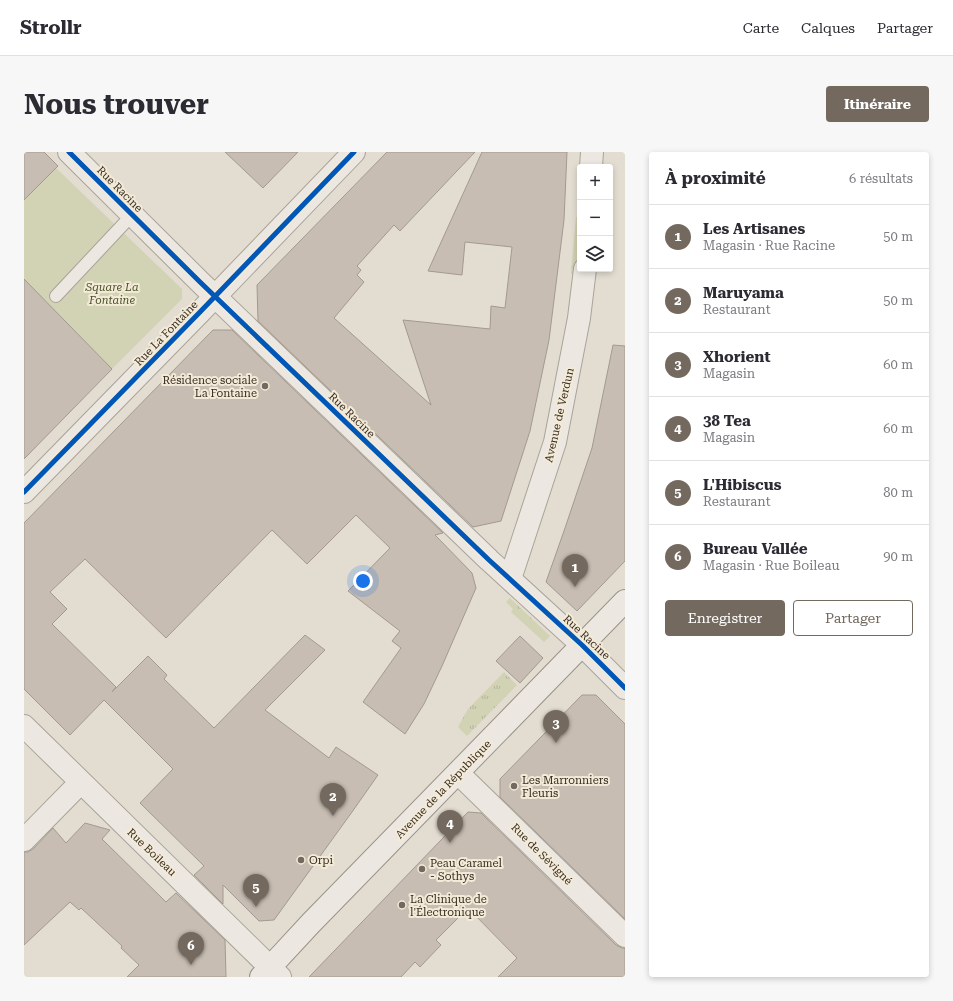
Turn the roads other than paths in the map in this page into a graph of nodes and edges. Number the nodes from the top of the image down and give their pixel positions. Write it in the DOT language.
graph roads {
  1 [pos="69,152"];
  2 [pos="354,152"];
  3 [pos="592,152"];
  4 [pos="591,164"];
  5 [pos="132,215"];
  6 [pos="585,272"];
  7 [pos="56,296"];
  8 [pos="215,296"];
  9 [pos="24,492"];
  10 [pos="510,579"];
  11 [pos="625,601"];
  12 [pos="582,646"];
  13 [pos="625,688"];
  14 [pos="24,726"];
  15 [pos="458,773"];
  16 [pos="80,782"];
  17 [pos="24,840"];
  18 [pos="625,936"];
  19 [pos="271,974"];
  1 -- 5 [label="street, Rue Racine"];
  2 -- 8 [label="street, Rue La Fontaine"];
  3 -- 4 [label="street"];
  5 -- 7 [label="lane"];
  5 -- 8 [label="street, Rue Racine"];
  6 -- 10 [label="street, Avenue de Verdun"];
  8 -- 9 [label="street, Rue La Fontaine"];
  8 -- 10 [label="street, Rue Racine"];
  10 -- 12 [label="street, Rue Racine"];
  11 -- 12 [label="street, Avenue de la République"];
  12 -- 13 [label="street, Rue Racine"];
  12 -- 15 [label="street, Avenue de la République"];
  14 -- 16 [label="street, Rue Boileau"];
  15 -- 18 [label="street, Rue de Sévigné"];
  15 -- 19 [label="street, Avenue de la République"];
  16 -- 17 [label="street"];
  16 -- 19 [label="street, Rue Boileau"];
}
